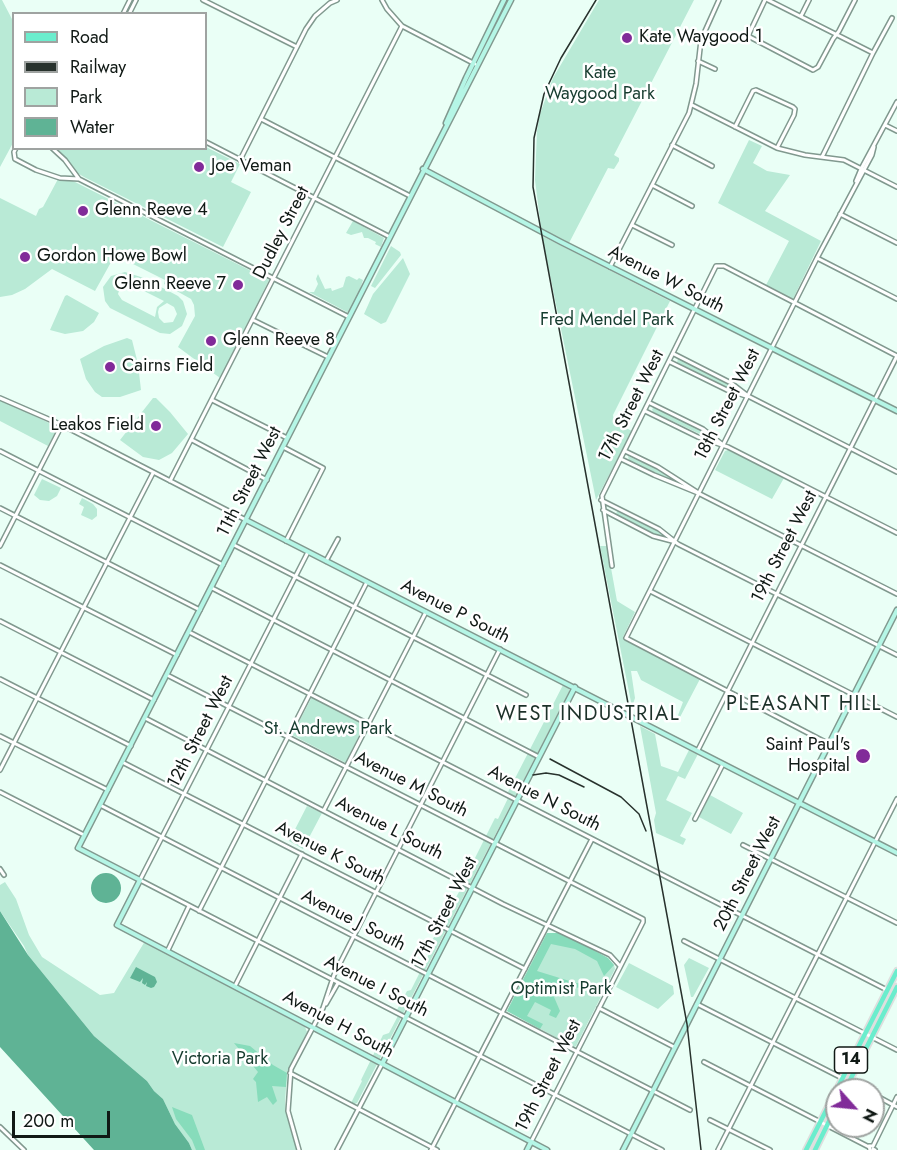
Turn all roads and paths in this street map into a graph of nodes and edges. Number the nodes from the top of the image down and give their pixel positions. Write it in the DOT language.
graph roads {
  1 [pos="202,0"];
  2 [pos="337,0"];
  3 [pos="382,0"];
  4 [pos="504,0"];
  5 [pos="511,0"];
  6 [pos="719,0"];
  7 [pos="767,0"];
  8 [pos="810,0"];
  9 [pos="855,0"];
  10 [pos="801,16"];
  11 [pos="892,18"];
  12 [pos="402,26"];
  13 [pos="837,34"];
  14 [pos="297,48"];
  15 [pos="873,53"];
  16 [pos="698,61"];
  17 [pos="473,63"];
  18 [pos="478,65"];
  19 [pos="715,69"];
  20 [pos="897,102"];
  21 [pos="692,105"];
  22 [pos="261,119"];
  23 [pos="885,125"];
  24 [pos="445,127"];
  25 [pos="735,127"];
  26 [pos="897,131"];
  27 [pos="207,143"];
  28 [pos="672,146"];
  29 [pos="777,148"];
  30 [pos="15,150"];
  31 [pos="54,150"];
  32 [pos="336,157"];
  33 [pos="822,157"];
  34 [pos="240,160"];
  35 [pos="712,166"];
  36 [pos="423,169"];
  37 [pos="862,170"];
  38 [pos="79,179"];
  39 [pos="652,185"];
  40 [pos="897,187"];
  41 [pos="410,196"];
  42 [pos="315,198"];
  43 [pos="692,206"];
  44 [pos="840,214"];
  45 [pos="632,225"];
  46 [pos="390,237"];
  47 [pos="897,243"];
  48 [pos="672,245"];
  49 [pos="817,258"];
  50 [pos="610,267"];
  51 [pos="274,279"];
  52 [pos="897,300"];
  53 [pos="795,303"];
  54 [pos="696,310"];
  55 [pos="350,317"];
  56 [pos="254,320"];
  57 [pos="772,348"];
  58 [pos="674,354"];
  59 [pos="897,356"];
  60 [pos="328,357"];
  61 [pos="670,362"];
  62 [pos="748,396"];
  63 [pos="0,398"];
  64 [pos="212,400"];
  65 [pos="874,400"];
  66 [pos="650,403"];
  67 [pos="645,411"];
  68 [pos="897,411"];
  69 [pos="62,425"];
  70 [pos="287,438"];
  71 [pos="192,440"];
  72 [pos="723,445"];
  73 [pos="283,447"];
  74 [pos="850,448"];
  75 [pos="0,451"];
  76 [pos="625,451"];
  77 [pos="621,459"];
  78 [pos="39,471"];
  79 [pos="897,472"];
  80 [pos="153,473"];
  81 [pos="267,480"];
  82 [pos="170,481"];
  83 [pos="698,494"];
  84 [pos="825,497"];
  85 [pos="601,500"];
  86 [pos="614,507"];
  87 [pos="0,508"];
  88 [pos="603,510"];
  89 [pos="611,514"];
  90 [pos="15,516"];
  91 [pos="130,517"];
  92 [pos="246,520"];
  93 [pos="897,533"];
  94 [pos="338,539"];
  95 [pos="286,541"];
  96 [pos="674,542"];
  97 [pos="234,545"];
  98 [pos="0,546"];
  99 [pos="801,546"];
  100 [pos="308,552"];
  101 [pos="326,561"];
  102 [pos="107,562"];
  103 [pos="0,565"];
  104 [pos="223,565"];
  105 [pos="612,566"];
  106 [pos="295,577"];
  107 [pos="367,582"];
  108 [pos="212,588"];
  109 [pos="649,590"];
  110 [pos="776,594"];
  111 [pos="897,594"];
  112 [pos="83,607"];
  113 [pos="354,607"];
  114 [pos="200,610"];
  115 [pos="897,610"];
  116 [pos="426,612"];
  117 [pos="273,620"];
  118 [pos="0,621"];
  119 [pos="189,632"];
  120 [pos="413,637"];
  121 [pos="752,643"];
  122 [pos="878,646"];
  123 [pos="500,650"];
  124 [pos="332,651"];
  125 [pos="60,653"];
  126 [pos="177,655"];
  127 [pos="897,655"];
  128 [pos="251,664"];
  129 [pos="167,675"];
  130 [pos="487,675"];
  131 [pos="0,679"];
  132 [pos="390,680"];
  133 [pos="575,687"];
  134 [pos="727,691"];
  135 [pos="310,694"];
  136 [pos="526,695"];
  137 [pos="854,695"];
  138 [pos="37,698"];
  139 [pos="154,700"];
  140 [pos="229,707"];
  141 [pos="897,717"];
  142 [pos="145,718"];
  143 [pos="465,718"];
  144 [pos="368,724"];
  145 [pos="0,735"];
  146 [pos="288,737"];
  147 [pos="14,743"];
  148 [pos="830,744"];
  149 [pos="130,746"];
  150 [pos="206,750"];
  151 [pos="698,750"];
  152 [pos="539,757"];
  153 [pos="122,762"];
  154 [pos="443,762"];
  155 [pos="723,764"];
  156 [pos="346,767"];
  157 [pos="0,770"];
  158 [pos="266,781"];
  159 [pos="108,790"];
  160 [pos="0,792"];
  161 [pos="184,794"];
  162 [pos="897,799"];
  163 [pos="517,800"];
  164 [pos="800,803"];
  165 [pos="100,805"];
  166 [pos="420,805"];
  167 [pos="324,811"];
  168 [pos="695,819"];
  169 [pos="243,824"];
  170 [pos="85,835"];
  171 [pos="162,837"];
  172 [pos="592,839"];
  173 [pos="876,842"];
  174 [pos="495,843"];
  175 [pos="743,845"];
  176 [pos="78,848"];
  177 [pos="398,849"];
  178 [pos="897,853"];
  179 [pos="302,854"];
  180 [pos="771,860"];
  181 [pos="221,868"];
  182 [pos="0,870"];
  183 [pos="3,875"];
  184 [pos="140,880"];
  185 [pos="570,881"];
  186 [pos="472,888"];
  187 [pos="376,893"];
  188 [pos="280,898"];
  189 [pos="847,898"];
  190 [pos="189,906"];
  191 [pos="199,911"];
  192 [pos="742,915"];
  193 [pos="643,919"];
  194 [pos="897,923"];
  195 [pos="117,925"];
  196 [pos="547,926"];
  197 [pos="450,931"];
  198 [pos="354,936"];
  199 [pos="684,940"];
  200 [pos="258,941"];
  201 [pos="168,950"];
  202 [pos="818,954"];
  203 [pos="720,959"];
  204 [pos="620,966"];
  205 [pos="525,969"];
  206 [pos="897,971"];
  207 [pos="428,975"];
  208 [pos="332,980"];
  209 [pos="338,983"];
  210 [pos="235,986"];
  211 [pos="897,987"];
  212 [pos="887,990"];
  213 [pos="796,998"];
  214 [pos="895,998"];
  215 [pos="697,1004"];
  216 [pos="323,1008"];
  217 [pos="599,1008"];
  218 [pos="502,1012"];
  219 [pos="406,1018"];
  220 [pos="313,1026"];
  221 [pos="865,1034"];
  222 [pos="873,1038"];
  223 [pos="773,1043"];
  224 [pos="675,1048"];
  225 [pos="897,1050"];
  226 [pos="577,1051"];
  227 [pos="480,1056"];
  228 [pos="704,1062"];
  229 [pos="382,1064"];
  230 [pos="290,1073"];
  231 [pos="842,1078"];
  232 [pos="851,1078"];
  233 [pos="751,1086"];
  234 [pos="653,1091"];
  235 [pos="555,1095"];
  236 [pos="897,1097"];
  237 [pos="456,1103"];
  238 [pos="895,1106"];
  239 [pos="358,1110"];
  240 [pos="690,1110"];
  241 [pos="825,1112"];
  242 [pos="710,1120"];
  243 [pos="820,1122"];
  244 [pos="825,1124"];
  245 [pos="0,1127"];
  246 [pos="729,1129"];
  247 [pos="825,1129"];
  248 [pos="631,1134"];
  249 [pos="851,1138"];
  250 [pos="531,1142"];
  251 [pos="434,1149"];
  252 [pos="872,1149"];
  253 [pos="24,1150"];
  254 [pos="299,1150"];
  255 [pos="337,1150"];
  256 [pos="527,1150"];
  257 [pos="547,1150"];
  258 [pos="623,1150"];
  259 [pos="662,1150"];
  260 [pos="718,1150"];
  261 [pos="770,1150"];
  262 [pos="806,1150"];
  263 [pos="814,1150"];
  1 -- 14 [label="street"];
  2 -- 14 [label="street"];
  3 -- 12 [label="street"];
  4 -- 17 [label="main road, 11th Street West"];
  5 -- 18 [label="main road, 11th Street West"];
  6 -- 16 [label="street"];
  7 -- 10 [label="street"];
  7 -- 13 [label="street"];
  8 -- 10 [label="street"];
  9 -- 13 [label="street"];
  10 -- 13 [label="street"];
  11 -- 15 [label="street"];
  12 -- 17 [label="street"];
  12 -- 32 [label="street, Dudley Street"];
  13 -- 15 [label="street"];
  14 -- 22 [label="street"];
  15 -- 33 [label="street"];
  16 -- 19 [label="street"];
  16 -- 21 [label="street"];
  17 -- 18 [label="street"];
  17 -- 24 [label="main road, 11th Street West"];
  18 -- 24 [label="main road, 11th Street West"];
  20 -- 23 [label="street"];
  21 -- 25 [label="street"];
  21 -- 28 [label="street"];
  22 -- 32 [label="street"];
  22 -- 34 [label="street"];
  23 -- 26 [label="street"];
  23 -- 37 [label="street, 18th Street West"];
  24 -- 36 [label="main road, 11th Street West"];
  25 -- 29 [label="street"];
  25 -- 29 [label="street"];
  27 -- 34 [label="street"];
  28 -- 35 [label="street"];
  28 -- 39 [label="street"];
  29 -- 33 [label="street"];
  30 -- 38 [label="street"];
  31 -- 38 [label="street"];
  32 -- 41 [label="street"];
  32 -- 42 [label="street, Dudley Street"];
  33 -- 37 [label="street"];
  34 -- 42 [label="street"];
  36 -- 41 [label="main road, 11th Street West"];
  36 -- 50 [label="main road, Avenue W South"];
  37 -- 40 [label="street"];
  37 -- 44 [label="street, 18th Street West"];
  38 -- 51 [label="street"];
  39 -- 43 [label="street"];
  39 -- 45 [label="street"];
  41 -- 46 [label="main road, 11th Street West"];
  42 -- 46 [label="street"];
  42 -- 51 [label="street, Dudley Street"];
  44 -- 47 [label="street"];
  44 -- 49 [label="street, 18th Street West"];
  45 -- 48 [label="street"];
  45 -- 50 [label="street"];
  46 -- 55 [label="main road, 11th Street West"];
  49 -- 52 [label="street"];
  49 -- 53 [label="street, 18th Street West"];
  50 -- 54 [label="main road, Avenue W South"];
  51 -- 55 [label="street"];
  51 -- 56 [label="street, Dudley Street"];
  53 -- 54 [label="street, 17th Street West"];
  53 -- 57 [label="street, 18th Street West"];
  53 -- 59 [label="street"];
  54 -- 57 [label="main road, Avenue W South"];
  54 -- 58 [label="street, 17th Street West"];
  55 -- 60 [label="main road, 11th Street West"];
  56 -- 60 [label="street"];
  56 -- 64 [label="street, Dudley Street"];
  57 -- 62 [label="street, 18th Street West"];
  57 -- 65 [label="main road, Avenue W South"];
  58 -- 61 [label="street, 17th Street West"];
  58 -- 62 [label="street"];
  59 -- 65 [label="street, 19th Street West"];
  60 -- 70 [label="main road, 11th Street West"];
  61 -- 62 [label="street"];
  61 -- 66 [label="street, 17th Street West"];
  62 -- 72 [label="street, 18th Street West"];
  62 -- 74 [label="street"];
  63 -- 69 [label="street, Avenue P South"];
  64 -- 70 [label="street"];
  64 -- 71 [label="street, Dudley Street"];
  65 -- 68 [label="main road, Avenue W South"];
  65 -- 74 [label="street, 19th Street West"];
  66 -- 67 [label="street, 17th Street West"];
  66 -- 72 [label="street"];
  67 -- 72 [label="street"];
  67 -- 76 [label="street, 17th Street West"];
  69 -- 78 [label="street"];
  69 -- 80 [label="street, Avenue P South"];
  70 -- 73 [label="main road, 11th Street West"];
  71 -- 81 [label="street"];
  71 -- 82 [label="street, Dudley Street"];
  72 -- 83 [label="street, 18th Street West"];
  72 -- 84 [label="street"];
  73 -- 81 [label="main road, 11th Street West"];
  73 -- 95 [label="street"];
  74 -- 79 [label="street"];
  74 -- 84 [label="street, 19th Street West"];
  75 -- 78 [label="street"];
  76 -- 77 [label="street, 17th Street West"];
  76 -- 83 [label="street"];
  77 -- 83 [label="street"];
  77 -- 85 [label="street, 17th Street West"];
  78 -- 90 [label="street"];
  78 -- 91 [label="street"];
  80 -- 82 [label="street, Avenue P South"];
  80 -- 91 [label="street"];
  81 -- 92 [label="main road, 11th Street West"];
  82 -- 92 [label="street, Avenue P South"];
  83 -- 96 [label="street, 18th Street West"];
  83 -- 99 [label="street"];
  84 -- 93 [label="street"];
  84 -- 99 [label="street, 19th Street West"];
  85 -- 86 [label="street"];
  85 -- 88 [label="street"];
  86 -- 89 [label="street"];
  86 -- 96 [label="street"];
  87 -- 90 [label="street"];
  88 -- 89 [label="street"];
  88 -- 105 [label="street"];
  89 -- 96 [label="street"];
  90 -- 98 [label="street"];
  90 -- 102 [label="street"];
  91 -- 102 [label="street"];
  91 -- 104 [label="street"];
  92 -- 95 [label="main road, Avenue P South"];
  92 -- 97 [label="main road, 11th Street West"];
  94 -- 101 [label="street"];
  95 -- 100 [label="main road, Avenue P South"];
  96 -- 109 [label="street, 18th Street West"];
  96 -- 110 [label="street"];
  97 -- 104 [label="main road, 11th Street West"];
  97 -- 106 [label="street"];
  99 -- 110 [label="street, 19th Street West"];
  99 -- 111 [label="street"];
  100 -- 101 [label="main road, Avenue P South"];
  100 -- 106 [label="street, 12th Street West"];
  101 -- 107 [label="main road, Avenue P South"];
  102 -- 112 [label="street"];
  102 -- 114 [label="street"];
  103 -- 112 [label="street"];
  104 -- 108 [label="main road, 11th Street West"];
  106 -- 113 [label="street"];
  106 -- 117 [label="street, 12th Street West"];
  107 -- 113 [label="street"];
  107 -- 116 [label="main road, Avenue P South"];
  108 -- 114 [label="main road, 11th Street West"];
  108 -- 117 [label="street"];
  109 -- 121 [label="street"];
  109 -- 134 [label="street, 18th Street West"];
  110 -- 121 [label="street, 19th Street West"];
  110 -- 122 [label="street"];
  112 -- 125 [label="street"];
  112 -- 126 [label="street"];
  113 -- 120 [label="street"];
  113 -- 124 [label="street"];
  114 -- 119 [label="main road, 11th Street West"];
  115 -- 122 [label="main road, 20th Street West"];
  116 -- 120 [label="street"];
  116 -- 123 [label="main road, Avenue P South"];
  117 -- 124 [label="street"];
  117 -- 128 [label="street, 12th Street West"];
  118 -- 125 [label="street"];
  119 -- 126 [label="main road, 11th Street West"];
  119 -- 128 [label="street, Avenue N South"];
  120 -- 130 [label="street"];
  120 -- 132 [label="street"];
  121 -- 134 [label="street, 19th Street West"];
  121 -- 137 [label="street"];
  122 -- 127 [label="street"];
  122 -- 137 [label="main road, 20th Street West"];
  123 -- 130 [label="street"];
  123 -- 133 [label="main road, Avenue P South"];
  124 -- 132 [label="street"];
  124 -- 135 [label="street"];
  125 -- 138 [label="street"];
  125 -- 139 [label="street"];
  126 -- 129 [label="main road, 11th Street West"];
  128 -- 135 [label="street, Avenue N South"];
  128 -- 140 [label="street, 12th Street West"];
  129 -- 139 [label="main road, 11th Street West"];
  129 -- 140 [label="street, Avenue M South"];
  130 -- 136 [label="street"];
  130 -- 143 [label="street"];
  131 -- 138 [label="street"];
  132 -- 143 [label="street"];
  132 -- 144 [label="street"];
  133 -- 151 [label="main road, Avenue P South"];
  133 -- 152 [label="main road, 17th Street West"];
  134 -- 148 [label="street"];
  134 -- 151 [label="street, 19th Street West"];
  135 -- 144 [label="street, Avenue N South"];
  135 -- 146 [label="street"];
  137 -- 141 [label="street"];
  137 -- 148 [label="main road, 20th Street West"];
  138 -- 147 [label="street"];
  138 -- 149 [label="street"];
  139 -- 142 [label="main road, 11th Street West"];
  140 -- 146 [label="street, Avenue M South"];
  140 -- 150 [label="street, 12th Street West"];
  142 -- 149 [label="main road, 11th Street West"];
  142 -- 150 [label="street, Avenue L South"];
  143 -- 152 [label="street"];
  143 -- 154 [label="street"];
  144 -- 154 [label="street, Avenue N South"];
  144 -- 156 [label="street"];
  145 -- 147 [label="street"];
  146 -- 156 [label="street, Avenue M South"];
  146 -- 158 [label="street"];
  147 -- 157 [label="street"];
  147 -- 159 [label="street"];
  148 -- 164 [label="main road, 20th Street West"];
  149 -- 153 [label="main road, 11th Street West"];
  150 -- 158 [label="street, Avenue L South"];
  150 -- 161 [label="street, 12th Street West"];
  151 -- 155 [label="main road, Avenue P South"];
  152 -- 163 [label="main road, 17th Street West"];
  153 -- 159 [label="main road, 11th Street West"];
  153 -- 161 [label="street, Avenue K South"];
  154 -- 163 [label="street, Avenue N South"];
  154 -- 166 [label="street"];
  155 -- 164 [label="main road, Avenue P South"];
  155 -- 168 [label="street"];
  156 -- 166 [label="street, Avenue M South"];
  156 -- 167 [label="street"];
  158 -- 167 [label="street, Avenue L South"];
  158 -- 169 [label="street"];
  159 -- 165 [label="main road, 11th Street West"];
  160 -- 170 [label="street"];
  161 -- 169 [label="street, Avenue K South"];
  161 -- 171 [label="street, 12th Street West"];
  162 -- 173 [label="street"];
  163 -- 172 [label="street, Avenue N South"];
  163 -- 174 [label="main road, 17th Street West"];
  164 -- 173 [label="main road, Avenue P South"];
  164 -- 180 [label="main road, 20th Street West"];
  165 -- 170 [label="main road, 11th Street West"];
  165 -- 171 [label="street, Avenue J South"];
  166 -- 174 [label="street, Avenue M South"];
  166 -- 177 [label="street"];
  167 -- 177 [label="street, Avenue L South"];
  169 -- 179 [label="street, Avenue K South"];
  169 -- 181 [label="street"];
  170 -- 176 [label="main road, 11th Street West"];
  171 -- 181 [label="street, Avenue J South"];
  171 -- 184 [label="street, 12th Street West"];
  172 -- 185 [label="street"];
  172 -- 192 [label="street, Avenue N South"];
  173 -- 178 [label="main road, Avenue P South"];
  173 -- 189 [label="street"];
  174 -- 185 [label="street, Avenue M South"];
  174 -- 186 [label="main road, 17th Street West"];
  175 -- 180 [label="street"];
  176 -- 184 [label="main road, Avenue I South"];
  177 -- 186 [label="street, Avenue L South"];
  177 -- 187 [label="street"];
  179 -- 187 [label="street, Avenue K South"];
  179 -- 188 [label="street"];
  180 -- 189 [label="street"];
  180 -- 192 [label="main road, 20th Street West"];
  181 -- 188 [label="street, Avenue J South"];
  181 -- 191 [label="street"];
  182 -- 183 [label="street"];
  184 -- 190 [label="street, Avenue I South"];
  184 -- 195 [label="main road, 12th Street West"];
  185 -- 193 [label="street, Avenue M South"];
  185 -- 196 [label="street"];
  186 -- 196 [label="street, Avenue L South"];
  186 -- 197 [label="main road, 17th Street West"];
  187 -- 197 [label="street, Avenue K South"];
  187 -- 198 [label="street"];
  188 -- 198 [label="street, Avenue J South"];
  188 -- 200 [label="street"];
  189 -- 194 [label="street"];
  189 -- 202 [label="street"];
  190 -- 191 [label="street, Avenue I South"];
  190 -- 201 [label="street"];
  191 -- 200 [label="street, Avenue I South"];
  192 -- 202 [label="street, Avenue N South"];
  192 -- 203 [label="main road, 20th Street West"];
  193 -- 204 [label="street, 19th Street West"];
  195 -- 201 [label="main road, Avenue H South"];
  196 -- 204 [label="street, Avenue L South"];
  196 -- 205 [label="street"];
  197 -- 205 [label="street, Avenue K South"];
  197 -- 207 [label="main road, 17th Street West"];
  198 -- 207 [label="street, Avenue J South"];
  198 -- 208 [label="street"];
  199 -- 203 [label="street"];
  200 -- 208 [label="street, Avenue I South"];
  200 -- 210 [label="street"];
  201 -- 210 [label="main road, Avenue H South"];
  202 -- 212 [label="street, Avenue N South"];
  202 -- 213 [label="street"];
  203 -- 213 [label="street"];
  203 -- 215 [label="main road, 20th Street West"];
  204 -- 217 [label="street, 19th Street West"];
  205 -- 218 [label="street"];
  206 -- 212 [label="main road, 14"];
  207 -- 218 [label="street, Avenue J South"];
  207 -- 219 [label="main road, 17th Street West"];
  208 -- 209 [label="street, Avenue I South"];
  208 -- 216 [label="street"];
  209 -- 216 [label="street"];
  209 -- 219 [label="street, Avenue I South"];
  210 -- 220 [label="main road, Avenue H South"];
  211 -- 214 [label="main road, 14"];
  212 -- 221 [label="main road, 14"];
  213 -- 221 [label="street"];
  213 -- 223 [label="street"];
  214 -- 222 [label="main road, 14"];
  215 -- 223 [label="street"];
  215 -- 224 [label="main road, 20th Street West"];
  216 -- 220 [label="street"];
  217 -- 224 [label="street"];
  217 -- 226 [label="street, 19th Street West"];
  218 -- 226 [label="street, Avenue J South"];
  218 -- 227 [label="street"];
  219 -- 227 [label="street, Avenue I South"];
  219 -- 229 [label="main road, 17th Street West"];
  220 -- 229 [label="main road, Avenue H South"];
  220 -- 230 [label="street"];
  221 -- 222 [label="street"];
  221 -- 231 [label="main road, 14"];
  222 -- 225 [label="street"];
  222 -- 232 [label="main road, 14"];
  223 -- 231 [label="street"];
  223 -- 233 [label="street"];
  224 -- 234 [label="main road, 20th Street West"];
  226 -- 234 [label="street, Avenue J South"];
  226 -- 235 [label="street, 19th Street West"];
  227 -- 235 [label="street, Avenue I South"];
  227 -- 237 [label="street"];
  228 -- 233 [label="street"];
  229 -- 237 [label="main road, Avenue H South"];
  229 -- 239 [label="street, 17th Street West"];
  230 -- 239 [label="street"];
  230 -- 254 [label="street"];
  233 -- 243 [label="street"];
  233 -- 246 [label="street"];
  234 -- 240 [label="street, Avenue J South"];
  234 -- 248 [label="main road, 20th Street West"];
  235 -- 248 [label="street, Avenue I South"];
  235 -- 250 [label="street, 19th Street West"];
  236 -- 238 [label="street"];
  237 -- 250 [label="main road, Avenue H South"];
  237 -- 251 [label="street"];
  238 -- 252 [label="street"];
  239 -- 251 [label="street"];
  239 -- 255 [label="street, 17th Street West"];
  241 -- 243 [label="main road, 14"];
  242 -- 246 [label="street"];
  243 -- 244 [label="street"];
  243 -- 262 [label="main road, 14"];
  245 -- 253 [label="street"];
  246 -- 260 [label="street"];
  246 -- 261 [label="street"];
  247 -- 263 [label="main road"];
  248 -- 258 [label="main road, 20th Street West"];
  248 -- 259 [label="street, Avenue I South"];
  249 -- 252 [label="street"];
  250 -- 256 [label="main road, 19th Street West"];
  250 -- 257 [label="main road, Avenue H South"];
}
